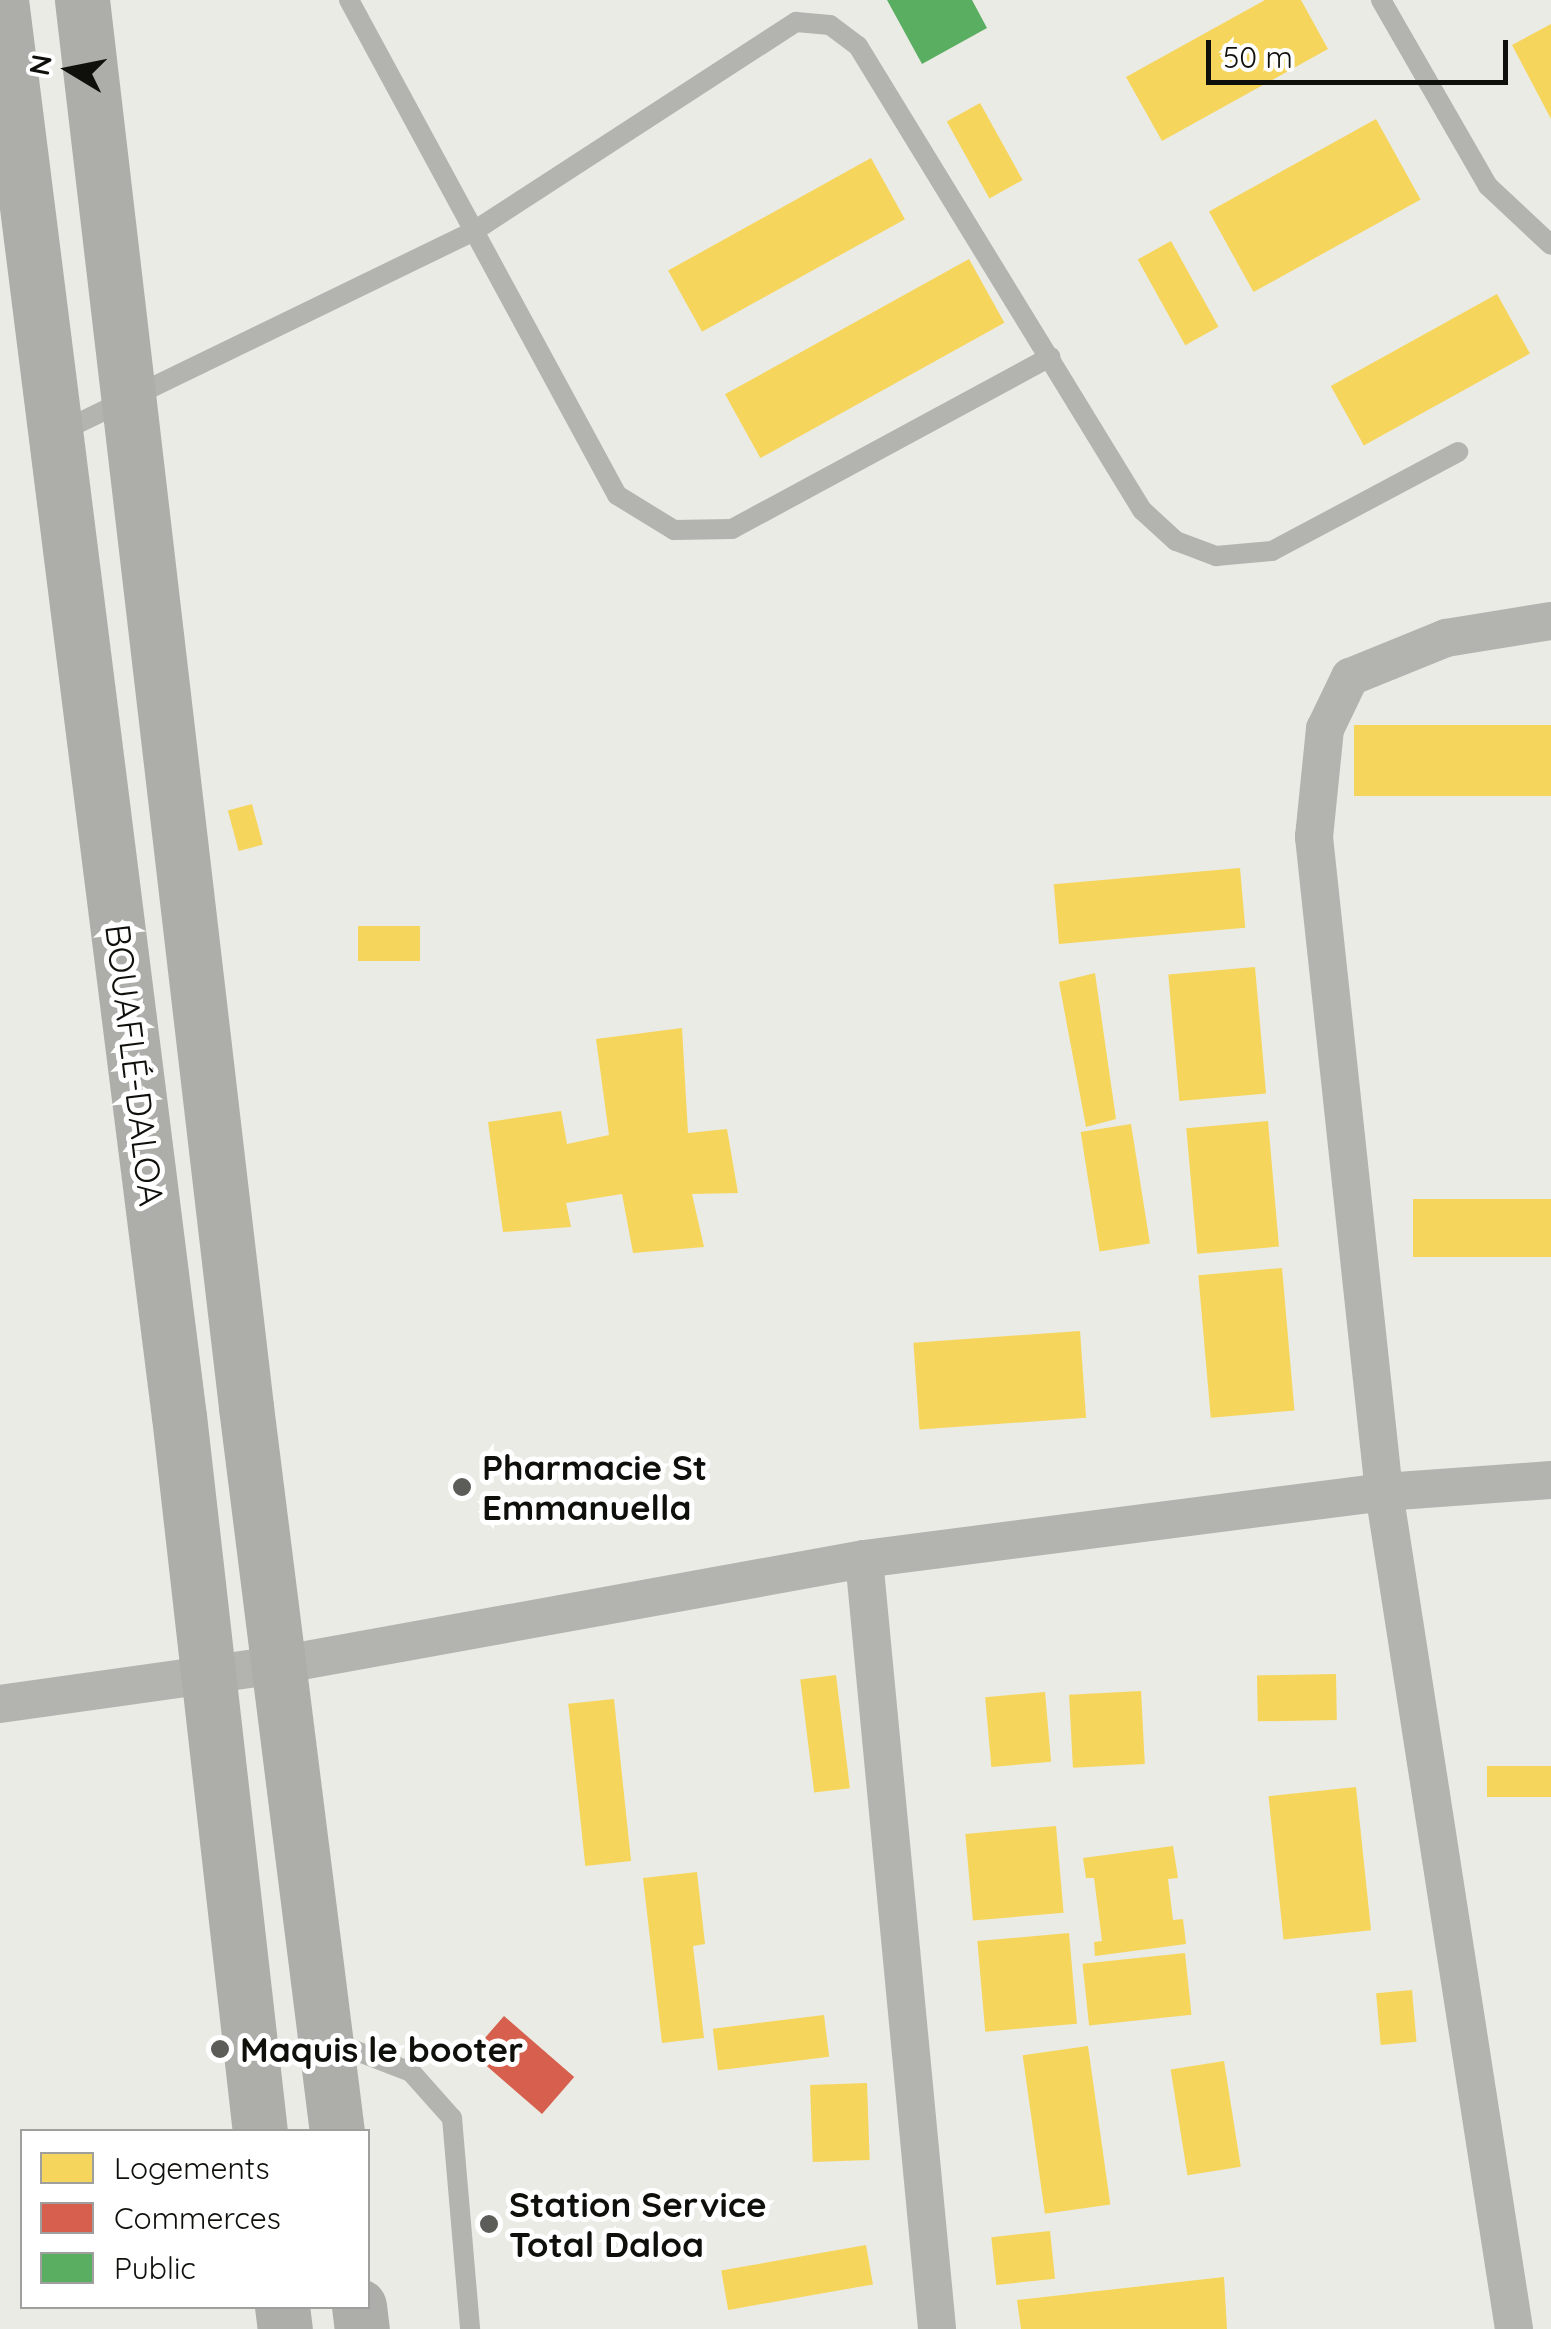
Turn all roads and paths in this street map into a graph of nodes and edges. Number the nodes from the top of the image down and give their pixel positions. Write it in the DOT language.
graph roads {
  1 [pos="1,0"];
  2 [pos="82,0"];
  3 [pos="349,0"];
  4 [pos="1381,0"];
  5 [pos="474,230"];
  6 [pos="1551,245"];
  7 [pos="1050,357"];
  8 [pos="127,400"];
  9 [pos="56,434"];
  10 [pos="1458,452"];
  11 [pos="1551,621"];
  12 [pos="1551,1480"];
  13 [pos="1384,1492"];
  14 [pos="864,1559"];
  15 [pos="279,1665"];
  16 [pos="205,1676"];
  17 [pos="0,1704"];
  18 [pos="325,2039"];
  19 [pos="260,2129"];
  20 [pos="336,2129"];
  21 [pos="470,2329"];
  22 [pos="936,2329"];
  23 [pos="1514,2329"];
  1 -- 9 [label="highway, BOUAFLÉ-DALOA"];
  2 -- 8 [label="highway, BOUAFLÉ-DALOA"];
  3 -- 5 [label="lane"];
  4 -- 6 [label="lane"];
  5 -- 7 [label="lane"];
  5 -- 7 [label="lane"];
  5 -- 8 [label="lane"];
  7 -- 10 [label="lane"];
  8 -- 9 [label="lane"];
  8 -- 15 [label="highway, BOUAFLÉ-DALOA"];
  9 -- 16 [label="highway, BOUAFLÉ-DALOA"];
  11 -- 13 [label="street"];
  12 -- 13 [label="street"];
  13 -- 14 [label="street"];
  13 -- 23 [label="street"];
  14 -- 15 [label="street"];
  14 -- 22 [label="street"];
  15 -- 16 [label="street"];
  15 -- 18 [label="highway, BOUAFLÉ-DALOA"];
  16 -- 17 [label="street"];
  16 -- 19 [label="highway, BOUAFLÉ-DALOA"];
  18 -- 20 [label="highway, BOUAFLÉ-DALOA"];
  18 -- 21 [label="lane"];
}
